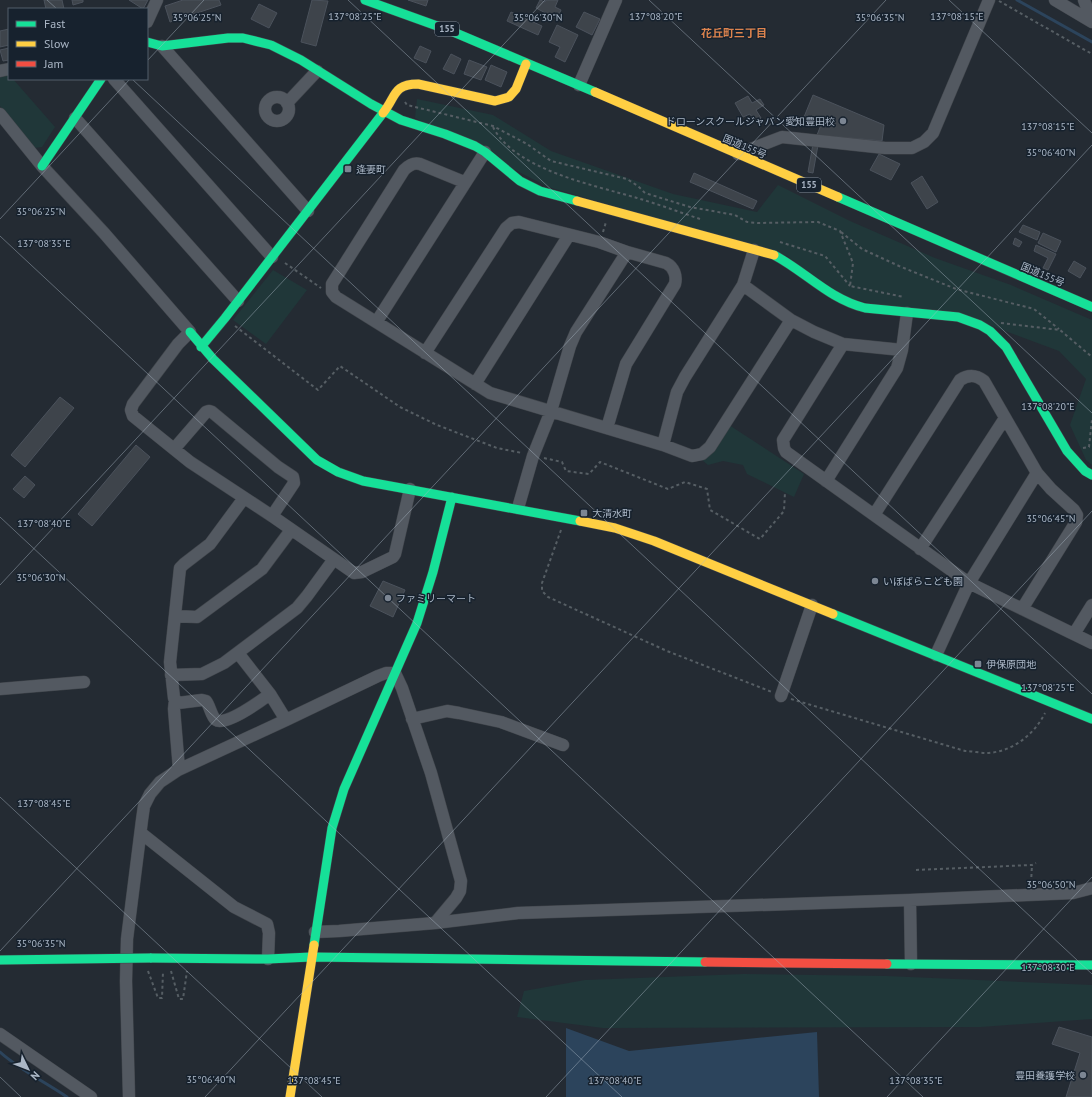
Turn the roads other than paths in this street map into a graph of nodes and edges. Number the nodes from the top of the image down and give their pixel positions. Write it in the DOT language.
graph roads {
  1 [pos="157,0"];
  2 [pos="366,0"];
  3 [pos="616,0"];
  4 [pos="989,0"];
  5 [pos="1055,0"];
  6 [pos="1084,0"];
  7 [pos="148,20"];
  8 [pos="1092,21"];
  9 [pos="148,42"];
  10 [pos="162,46"];
  11 [pos="526,64"];
  12 [pos="317,71"];
  13 [pos="100,80"];
  14 [pos="115,80"];
  15 [pos="579,85"];
  16 [pos="287,103"];
  17 [pos="385,111"];
  18 [pos="0,114"];
  19 [pos="75,118"];
  20 [pos="484,152"];
  21 [pos="737,154"];
  22 [pos="42,166"];
  23 [pos="464,182"];
  24 [pos="308,210"];
  25 [pos="569,235"];
  26 [pos="754,250"];
  27 [pos="627,252"];
  28 [pos="277,259"];
  29 [pos="743,285"];
  30 [pos="238,301"];
  31 [pos="1092,307"];
  32 [pos="907,313"];
  33 [pos="791,320"];
  34 [pos="376,321"];
  35 [pos="190,332"];
  36 [pos="843,344"];
  37 [pos="201,347"];
  38 [pos="902,350"];
  39 [pos="425,353"];
  40 [pos="475,384"];
  41 [pos="551,412"];
  42 [pos="1005,418"];
  43 [pos="606,428"];
  44 [pos="662,445"];
  45 [pos="174,449"];
  46 [pos="1037,474"];
  47 [pos="1092,475"];
  48 [pos="826,481"];
  49 [pos="410,489"];
  50 [pos="452,497"];
  51 [pos="244,498"];
  52 [pos="518,508"];
  53 [pos="874,515"];
  54 [pos="272,516"];
  55 [pos="291,530"];
  56 [pos="920,549"];
  57 [pos="334,559"];
  58 [pos="969,583"];
  59 [pos="812,605"];
  60 [pos="1092,606"];
  61 [pos="1022,609"];
  62 [pos="176,616"];
  63 [pos="1074,634"];
  64 [pos="1092,643"];
  65 [pos="238,653"];
  66 [pos="936,655"];
  67 [pos="395,673"];
  68 [pos="171,675"];
  69 [pos="84,682"];
  70 [pos="0,689"];
  71 [pos="270,694"];
  72 [pos="781,696"];
  73 [pos="175,700"];
  74 [pos="1092,718"];
  75 [pos="412,719"];
  76 [pos="286,720"];
  77 [pos="564,745"];
  78 [pos="179,769"];
  79 [pos="141,833"];
  80 [pos="1091,887"];
  81 [pos="910,900"];
  82 [pos="435,922"];
  83 [pos="315,932"];
  84 [pos="311,957"];
  85 [pos="268,959"];
  86 [pos="0,960"];
  87 [pos="911,964"];
  88 [pos="1092,965"];
  89 [pos="0,1034"];
  90 [pos="91,1097"];
  91 [pos="129,1097"];
  92 [pos="290,1097"];
  1 -- 7 [label="street"];
  2 -- 11 [label="main road, 国道155号 / 155"];
  3 -- 15 [label="street"];
  4 -- 21 [label="street"];
  5 -- 8 [label="street"];
  6 -- 8 [label="street"];
  9 -- 10 [label="main road"];
  10 -- 12 [label="main road"];
  10 -- 24 [label="street"];
  11 -- 15 [label="main road, 国道155号 / 155"];
  11 -- 17 [label="main road"];
  12 -- 16 [label="street"];
  12 -- 17 [label="main road"];
  13 -- 19 [label="main road"];
  14 -- 28 [label="street"];
  15 -- 21 [label="main road, 国道155号 / 155"];
  17 -- 20 [label="main road"];
  17 -- 24 [label="main road"];
  18 -- 22 [label="street"];
  19 -- 22 [label="main road"];
  19 -- 30 [label="street"];
  20 -- 23 [label="street"];
  20 -- 26 [label="main road"];
  21 -- 31 [label="main road, 国道155号 / 155"];
  22 -- 35 [label="street"];
  23 -- 34 [label="street"];
  23 -- 34 [label="street"];
  24 -- 28 [label="main road"];
  25 -- 27 [label="street"];
  25 -- 39 [label="street"];
  25 -- 40 [label="street"];
  26 -- 29 [label="street"];
  26 -- 32 [label="main road"];
  27 -- 41 [label="street"];
  27 -- 43 [label="street"];
  28 -- 30 [label="main road"];
  29 -- 33 [label="street"];
  29 -- 44 [label="street"];
  30 -- 37 [label="main road"];
  32 -- 38 [label="street"];
  32 -- 47 [label="main road"];
  33 -- 36 [label="street"];
  33 -- 44 [label="street"];
  34 -- 39 [label="street"];
  35 -- 37 [label="main road"];
  35 -- 45 [label="street"];
  36 -- 38 [label="street"];
  36 -- 48 [label="street"];
  37 -- 49 [label="main road"];
  38 -- 48 [label="street"];
  39 -- 40 [label="street"];
  40 -- 41 [label="street"];
  41 -- 43 [label="street"];
  41 -- 52 [label="street"];
  42 -- 46 [label="street"];
  42 -- 53 [label="street"];
  42 -- 56 [label="street"];
  43 -- 44 [label="street"];
  45 -- 51 [label="street"];
  45 -- 54 [label="street"];
  46 -- 58 [label="street"];
  46 -- 61 [label="street"];
  48 -- 53 [label="street"];
  49 -- 50 [label="main road"];
  49 -- 57 [label="street"];
  50 -- 52 [label="main road"];
  50 -- 67 [label="main road"];
  51 -- 54 [label="street"];
  51 -- 62 [label="street"];
  52 -- 59 [label="main road"];
  53 -- 56 [label="street"];
  54 -- 55 [label="street"];
  55 -- 57 [label="street"];
  55 -- 62 [label="street"];
  56 -- 58 [label="street"];
  57 -- 65 [label="street"];
  58 -- 61 [label="street"];
  58 -- 66 [label="street"];
  59 -- 66 [label="main road"];
  59 -- 72 [label="street"];
  60 -- 63 [label="street"];
  61 -- 63 [label="street"];
  62 -- 68 [label="street"];
  63 -- 64 [label="street"];
  65 -- 68 [label="street"];
  65 -- 71 [label="street"];
  66 -- 74 [label="main road"];
  67 -- 75 [label="street"];
  67 -- 76 [label="street"];
  67 -- 83 [label="main road"];
  68 -- 73 [label="street"];
  69 -- 70 [label="street"];
  71 -- 73 [label="street"];
  71 -- 76 [label="street"];
  73 -- 78 [label="street"];
  75 -- 77 [label="street"];
  75 -- 82 [label="street"];
  76 -- 78 [label="street"];
  78 -- 79 [label="street"];
  79 -- 85 [label="street"];
  79 -- 91 [label="street"];
  80 -- 81 [label="street"];
  81 -- 82 [label="street"];
  81 -- 87 [label="street"];
  82 -- 83 [label="street"];
  83 -- 84 [label="main road"];
  84 -- 85 [label="main road"];
  84 -- 87 [label="main road"];
  84 -- 92 [label="main road"];
  85 -- 86 [label="main road, bridge"];
  87 -- 88 [label="main road"];
  89 -- 90 [label="street"];
}
